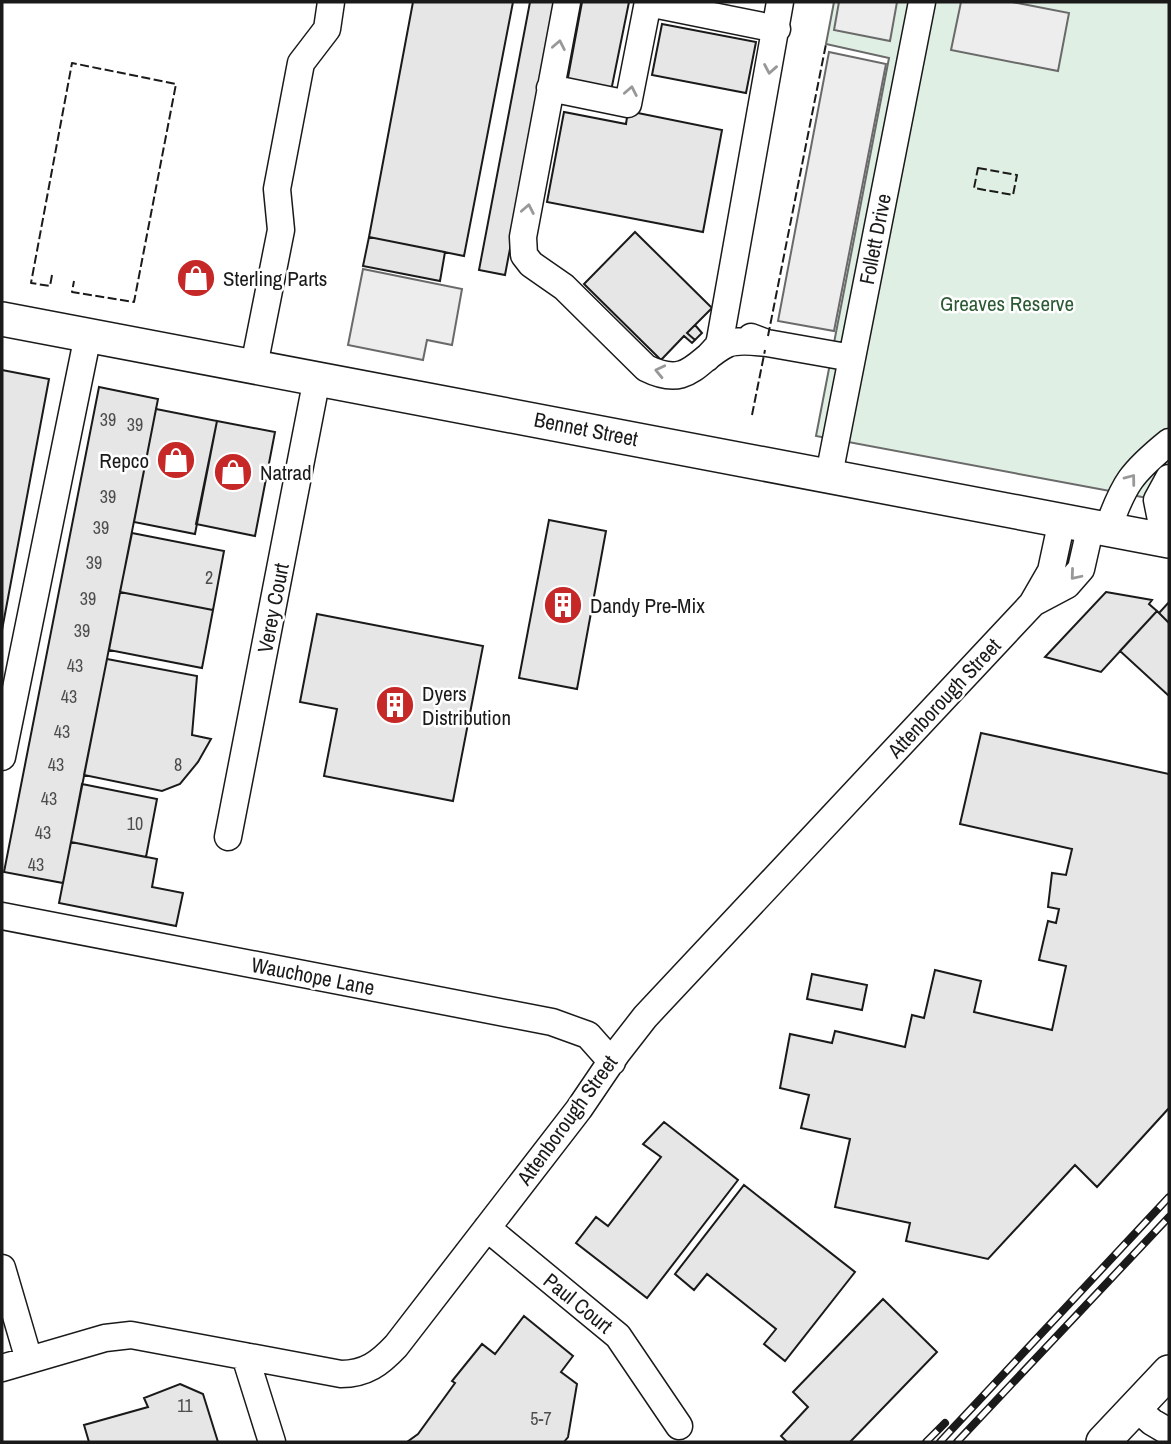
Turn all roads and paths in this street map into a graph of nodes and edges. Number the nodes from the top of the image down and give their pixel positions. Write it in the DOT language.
graph roads {
  1 [pos="331,2"];
  2 [pos="567,2"];
  3 [pos="648,2"];
  4 [pos="780,2"];
  5 [pos="922,2"];
  6 [pos="777,29"];
  7 [pos="550,88"];
  8 [pos="729,292"];
  9 [pos="2,319"];
  10 [pos="88,335"];
  11 [pos="767,343"];
  12 [pos="852,358"];
  13 [pos="254,366"];
  14 [pos="699,366"];
  15 [pos="317,378"];
  16 [pos="1169,442"];
  17 [pos="829,475"];
  18 [pos="1169,478"];
  19 [pos="1087,524"];
  20 [pos="1167,540"];
  21 [pos="2,757"];
  22 [pos="228,837"];
  23 [pos="2,916"];
  24 [pos="612,1062"];
  25 [pos="487,1228"];
  26 [pos="2,1268"];
  27 [pos="245,1356"];
  28 [pos="29,1360"];
  29 [pos="2,1368"];
  30 [pos="1169,1372"];
  31 [pos="1136,1408"];
  32 [pos="679,1426"];
  33 [pos="1169,1432"];
  34 [pos="272,1442"];
  35 [pos="1103,1442"];
  1 -- 13 [label="street"];
  7 -- 2 [label="street, one-way"];
  3 -- 6 [label="street"];
  7 -- 3 [label="street, one-way"];
  4 -- 6 [label="street"];
  5 -- 12 [label="street, Follett Drive"];
  6 -- 8 [label="street, one-way"];
  14 -- 7 [label="street, one-way"];
  8 -- 11 [label="street"];
  8 -- 14 [label="street"];
  9 -- 10 [label="main road, Bennet Street"];
  10 -- 13 [label="main road, Bennet Street"];
  10 -- 21 [label="street"];
  11 -- 12 [label="street"];
  11 -- 14 [label="street"];
  12 -- 17 [label="street, Follett Drive"];
  13 -- 15 [label="main road, Bennet Street"];
  15 -- 17 [label="main road, Bennet Street"];
  15 -- 22 [label="street, Verey Court"];
  19 -- 16 [label="street, Attenborough Street, one-way"];
  17 -- 19 [label="main road, Bennet Street"];
  18 -- 20 [label="street"];
  19 -- 20 [label="main road, Bennet Street"];
  19 -- 24 [label="street, Attenborough Street"];
  23 -- 24 [label="street, Wauchope Lane"];
  24 -- 25 [label="street, Attenborough Street"];
  25 -- 27 [label="street, Attenborough Street"];
  25 -- 32 [label="street, Paul Court"];
  26 -- 28 [label="street"];
  27 -- 28 [label="street, Attenborough Street"];
  27 -- 34 [label="street"];
  28 -- 29 [label="street, Attenborough Street"];
  30 -- 31 [label="main road"];
  31 -- 33 [label="street"];
  31 -- 35 [label="main road"];
}
